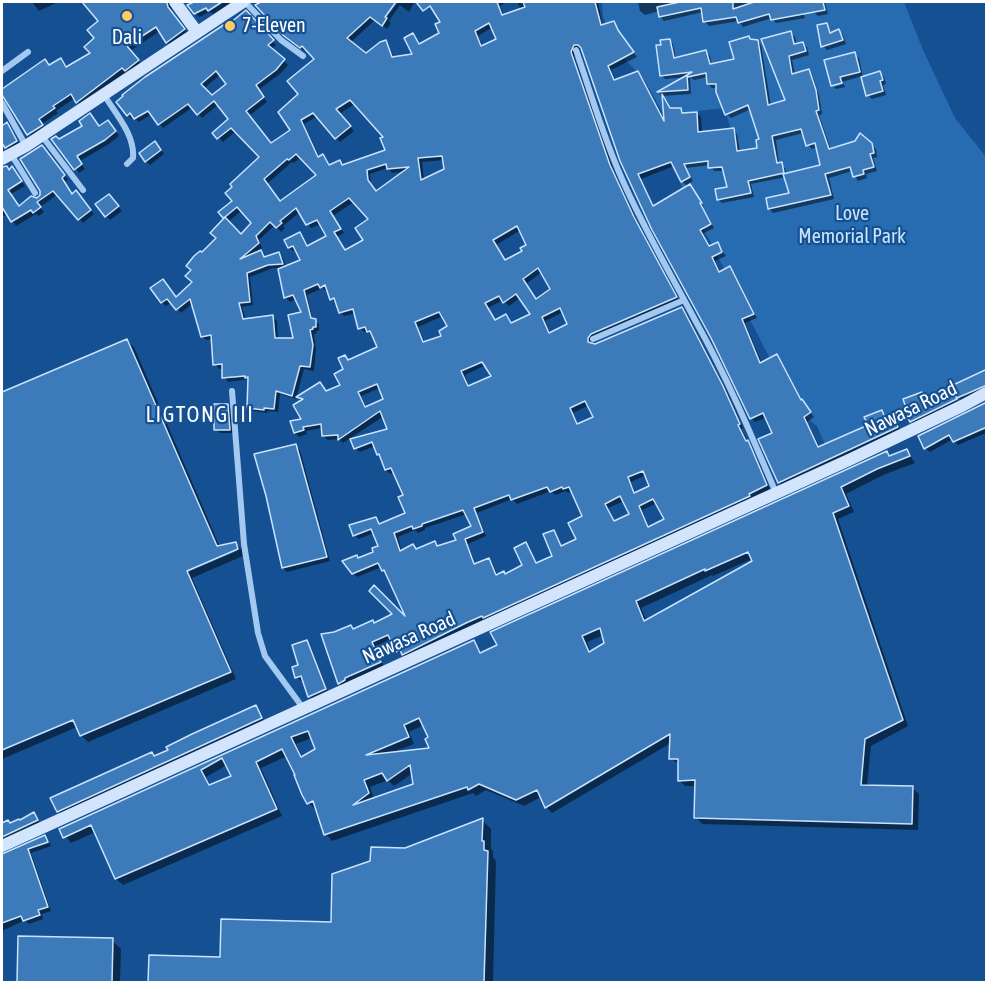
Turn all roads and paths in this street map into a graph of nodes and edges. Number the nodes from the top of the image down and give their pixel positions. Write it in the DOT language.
graph roads {
  1 [pos="175,2"];
  2 [pos="241,2"];
  3 [pos="197,32"];
  4 [pos="576,50"];
  5 [pos="28,52"];
  6 [pos="303,56"];
  7 [pos="2,70"];
  8 [pos="103,94"];
  9 [pos="2,103"];
  10 [pos="41,135"];
  11 [pos="26,146"];
  12 [pos="6,156"];
  13 [pos="127,164"];
  14 [pos="83,190"];
  15 [pos="35,193"];
  16 [pos="684,300"];
  17 [pos="593,339"];
  18 [pos="232,391"];
  19 [pos="987,393"];
  20 [pos="776,492"];
  21 [pos="303,708"];
  22 [pos="2,846"];
  1 -- 3 [label="street"];
  2 -- 3 [label="street"];
  2 -- 6 [label="street"];
  3 -- 8 [label="street"];
  4 -- 16 [label="street"];
  5 -- 7 [label="street"];
  8 -- 10 [label="street"];
  8 -- 13 [label="street"];
  9 -- 11 [label="street"];
  10 -- 11 [label="street"];
  10 -- 14 [label="street"];
  11 -- 12 [label="street"];
  12 -- 15 [label="street"];
  16 -- 17 [label="street"];
  16 -- 20 [label="street"];
  18 -- 21 [label="street"];
  19 -- 20 [label="street, Nawasa Road"];
  20 -- 21 [label="street, Nawasa Road"];
  21 -- 22 [label="street, Nawasa Road"];
}
